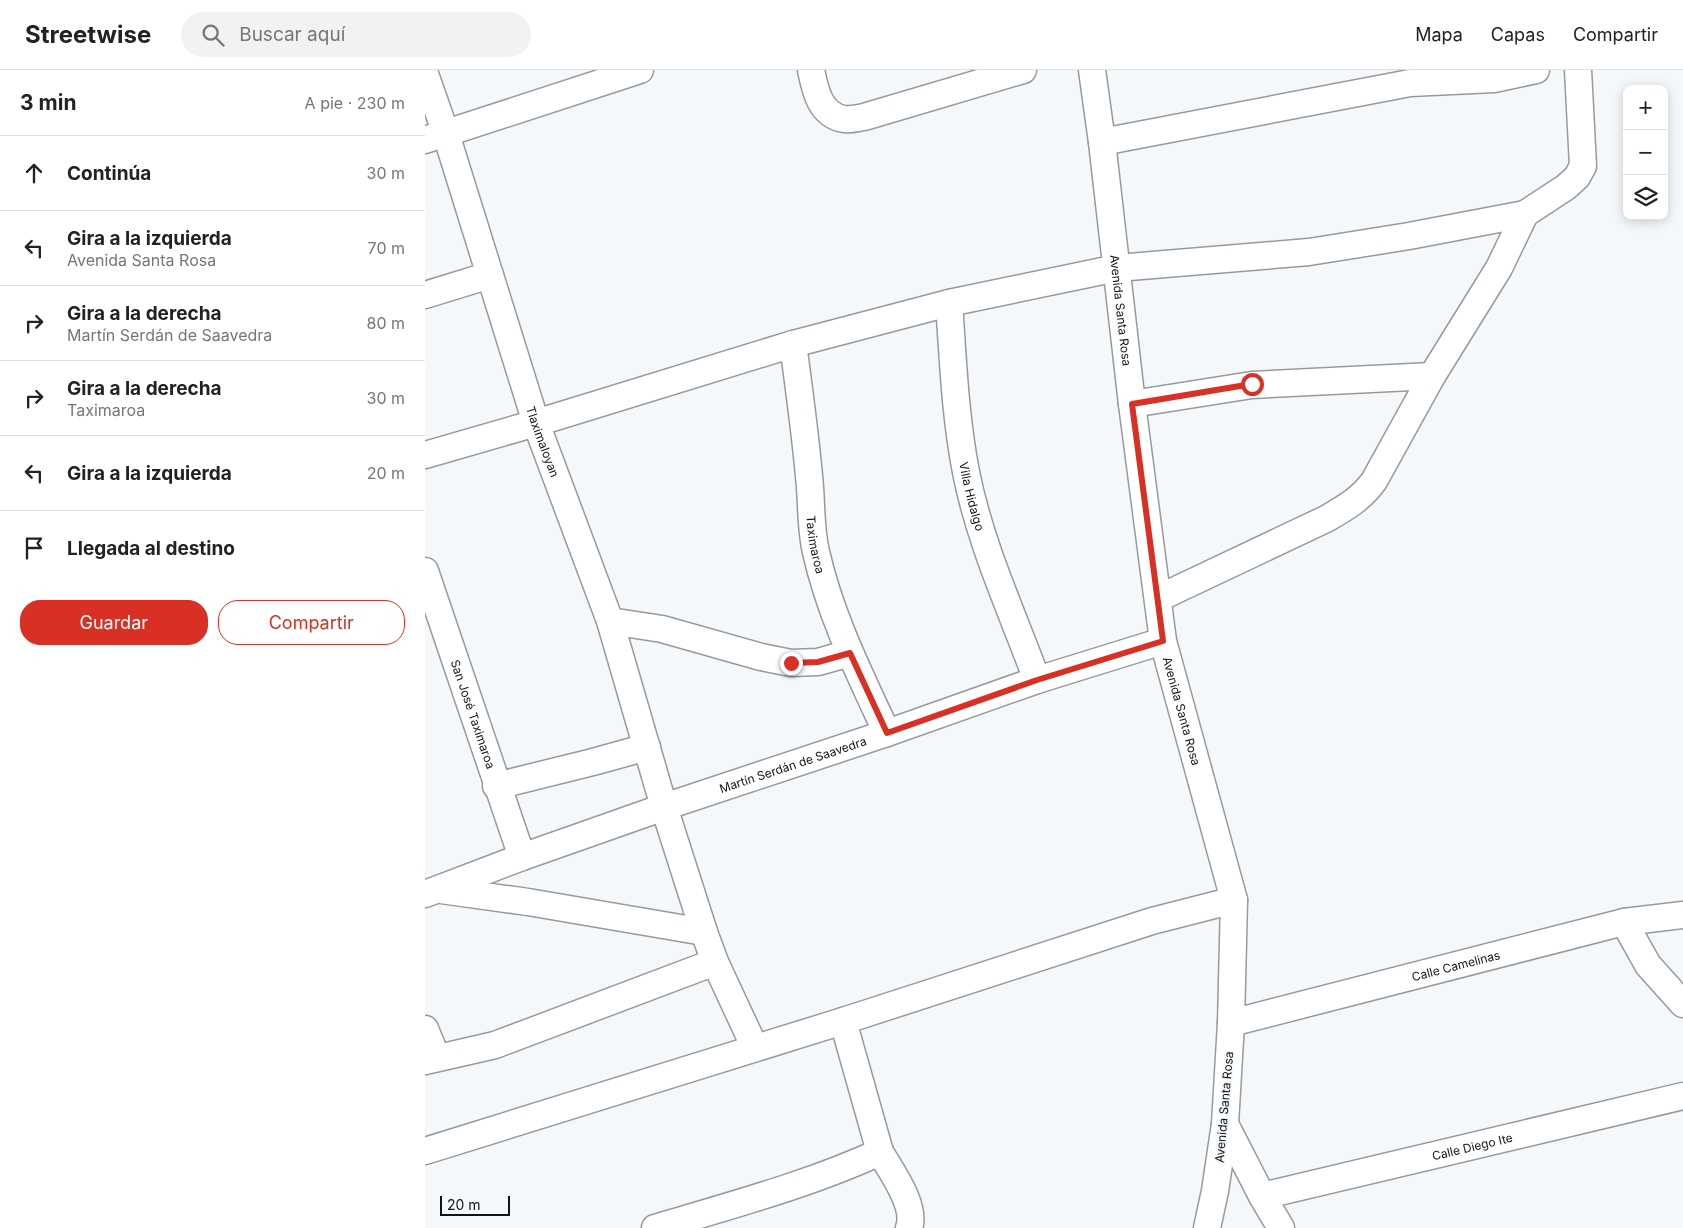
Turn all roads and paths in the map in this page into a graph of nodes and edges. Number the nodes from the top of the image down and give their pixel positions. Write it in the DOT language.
graph roads {
  1 [pos="640,70"];
  2 [pos="811,70"];
  3 [pos="1023,70"];
  4 [pos="1092,70"];
  5 [pos="1537,70"];
  6 [pos="1578,70"];
  7 [pos="425,74"];
  8 [pos="1409,77"];
  9 [pos="436,137"];
  10 [pos="1102,142"];
  11 [pos="1525,214"];
  12 [pos="1117,268"];
  13 [pos="490,275"];
  14 [pos="425,295"];
  15 [pos="949,302"];
  16 [pos="793,344"];
  17 [pos="1432,376"];
  18 [pos="1132,404"];
  19 [pos="537,423"];
  20 [pos="425,455"];
  21 [pos="425,571"];
  22 [pos="1159,598"];
  23 [pos="610,621"];
  24 [pos="1163,641"];
  25 [pos="850,653"];
  26 [pos="1037,680"];
  27 [pos="887,733"];
  28 [pos="647,747"];
  29 [pos="496,786"];
  30 [pos="664,807"];
  31 [pos="522,857"];
  32 [pos="431,892"];
  33 [pos="1234,900"];
  34 [pos="1683,915"];
  35 [pos="1624,922"];
  36 [pos="704,932"];
  37 [pos="715,962"];
  38 [pos="1683,1004"];
  39 [pos="843,1021"];
  40 [pos="1231,1023"];
  41 [pos="425,1029"];
  42 [pos="755,1048"];
  43 [pos="431,1060"];
  44 [pos="1683,1096"];
  45 [pos="1225,1124"];
  46 [pos="425,1151"];
  47 [pos="880,1152"];
  48 [pos="1262,1196"];
  49 [pos="655,1228"];
  50 [pos="909,1228"];
  51 [pos="1207,1228"];
  52 [pos="1281,1228"];
  1 -- 9 [label="street"];
  2 -- 3 [label="street"];
  4 -- 10 [label="street, Avenida Santa Rosa"];
  5 -- 8 [label="street"];
  6 -- 11 [label="street"];
  7 -- 9 [label="street, Tlaximaloyan"];
  8 -- 10 [label="street"];
  9 -- 13 [label="street, Tlaximaloyan"];
  10 -- 12 [label="street, Avenida Santa Rosa"];
  11 -- 12 [label="street"];
  11 -- 17 [label="street"];
  12 -- 15 [label="street"];
  12 -- 18 [label="street, Avenida Santa Rosa"];
  13 -- 14 [label="street"];
  13 -- 19 [label="street, Tlaximaloyan"];
  15 -- 16 [label="street"];
  15 -- 26 [label="street, Villa Hidalgo"];
  16 -- 19 [label="street"];
  16 -- 25 [label="street, Taximaroa"];
  17 -- 18 [label="street"];
  17 -- 22 [label="street"];
  18 -- 22 [label="street, Avenida Santa Rosa"];
  19 -- 20 [label="street"];
  19 -- 23 [label="street, Tlaximaloyan"];
  21 -- 29 [label="street, San José Taximaroa"];
  22 -- 24 [label="street, Avenida Santa Rosa"];
  23 -- 25 [label="street"];
  23 -- 28 [label="street, Tlaximaloyan"];
  24 -- 26 [label="street, Martín Serdán de Saavedra"];
  24 -- 33 [label="street, Avenida Santa Rosa"];
  25 -- 27 [label="street, Taximaroa"];
  26 -- 27 [label="street, Martín Serdán de Saavedra"];
  27 -- 30 [label="street, Martín Serdán de Saavedra"];
  28 -- 29 [label="street"];
  28 -- 30 [label="street, Tlaximaloyan"];
  29 -- 31 [label="street, San José Taximaroa"];
  30 -- 31 [label="street, Martín Serdán de Saavedra"];
  30 -- 36 [label="street, Tlaximaloyan"];
  31 -- 32 [label="street, Martín Serdán de Saavedra"];
  32 -- 36 [label="street"];
  33 -- 39 [label="street"];
  33 -- 40 [label="street, Avenida Santa Rosa"];
  34 -- 35 [label="street, Calle Camelinas"];
  35 -- 38 [label="street"];
  35 -- 40 [label="street, Calle Camelinas"];
  36 -- 37 [label="street, Tlaximaloyan"];
  37 -- 42 [label="street, Tlaximaloyan"];
  37 -- 43 [label="street"];
  39 -- 42 [label="street"];
  39 -- 47 [label="street"];
  40 -- 45 [label="street, Avenida Santa Rosa"];
  41 -- 43 [label="street"];
  42 -- 46 [label="street"];
  44 -- 48 [label="street, Calle Diego Ite"];
  45 -- 48 [label="street"];
  45 -- 51 [label="street, Avenida Santa Rosa"];
  47 -- 49 [label="street"];
  47 -- 50 [label="street"];
  48 -- 52 [label="street"];
}
